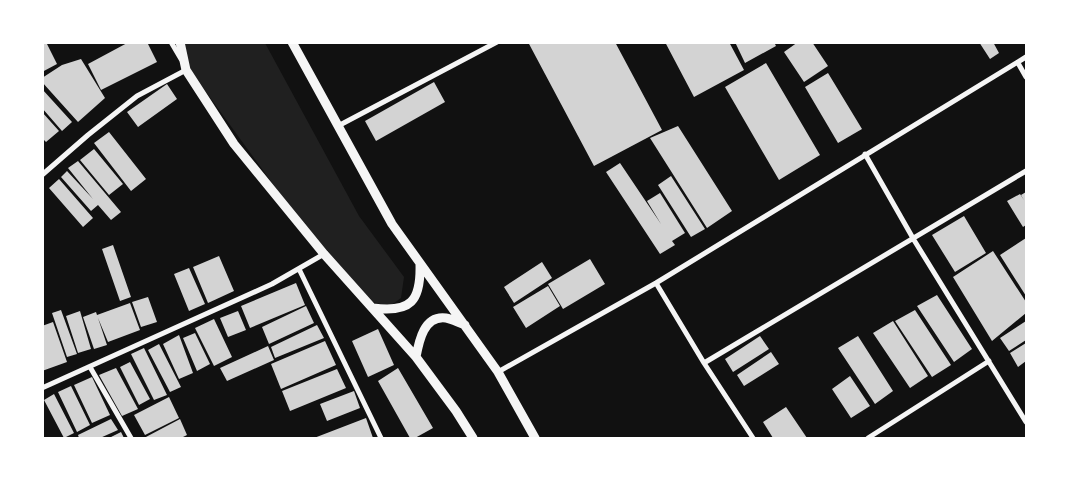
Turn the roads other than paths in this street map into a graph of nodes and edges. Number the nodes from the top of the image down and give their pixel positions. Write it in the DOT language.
graph roads {
  1 [pos="171,42"];
  2 [pos="180,42"];
  3 [pos="292,42"];
  4 [pos="498,42"];
  5 [pos="1026,57"];
  6 [pos="1018,63"];
  7 [pos="185,67"];
  8 [pos="1026,78"];
  9 [pos="337,126"];
  10 [pos="866,154"];
  11 [pos="1026,171"];
  12 [pos="42,175"];
  13 [pos="914,240"];
  14 [pos="324,254"];
  15 [pos="420,264"];
  16 [pos="299,269"];
  17 [pos="656,283"];
  18 [pos="373,308"];
  19 [pos="465,325"];
  20 [pos="416,357"];
  21 [pos="989,361"];
  22 [pos="704,363"];
  23 [pos="90,367"];
  24 [pos="498,372"];
  25 [pos="42,388"];
  26 [pos="1026,422"];
  27 [pos="131,438"];
  28 [pos="381,438"];
  29 [pos="473,438"];
  30 [pos="535,438"];
  31 [pos="754,438"];
  32 [pos="868,438"];
  1 -- 7 [label="street"];
  2 -- 7 [label="street"];
  3 -- 9 [label="street"];
  4 -- 9 [label="street"];
  5 -- 6 [label="street"];
  6 -- 8 [label="street"];
  6 -- 10 [label="street"];
  7 -- 12 [label="street"];
  7 -- 14 [label="street"];
  9 -- 15 [label="street"];
  10 -- 13 [label="street"];
  10 -- 17 [label="street"];
  11 -- 13 [label="street"];
  13 -- 21 [label="street"];
  13 -- 22 [label="street"];
  14 -- 16 [label="street"];
  14 -- 18 [label="street"];
  15 -- 18 [label="street"];
  15 -- 19 [label="street"];
  16 -- 23 [label="street"];
  16 -- 28 [label="street"];
  17 -- 22 [label="street"];
  17 -- 24 [label="street"];
  18 -- 20 [label="street"];
  19 -- 20 [label="street"];
  19 -- 24 [label="street"];
  20 -- 29 [label="street"];
  21 -- 26 [label="street"];
  21 -- 32 [label="street"];
  22 -- 31 [label="street"];
  23 -- 25 [label="street"];
  23 -- 27 [label="street"];
  24 -- 30 [label="street"];
}
